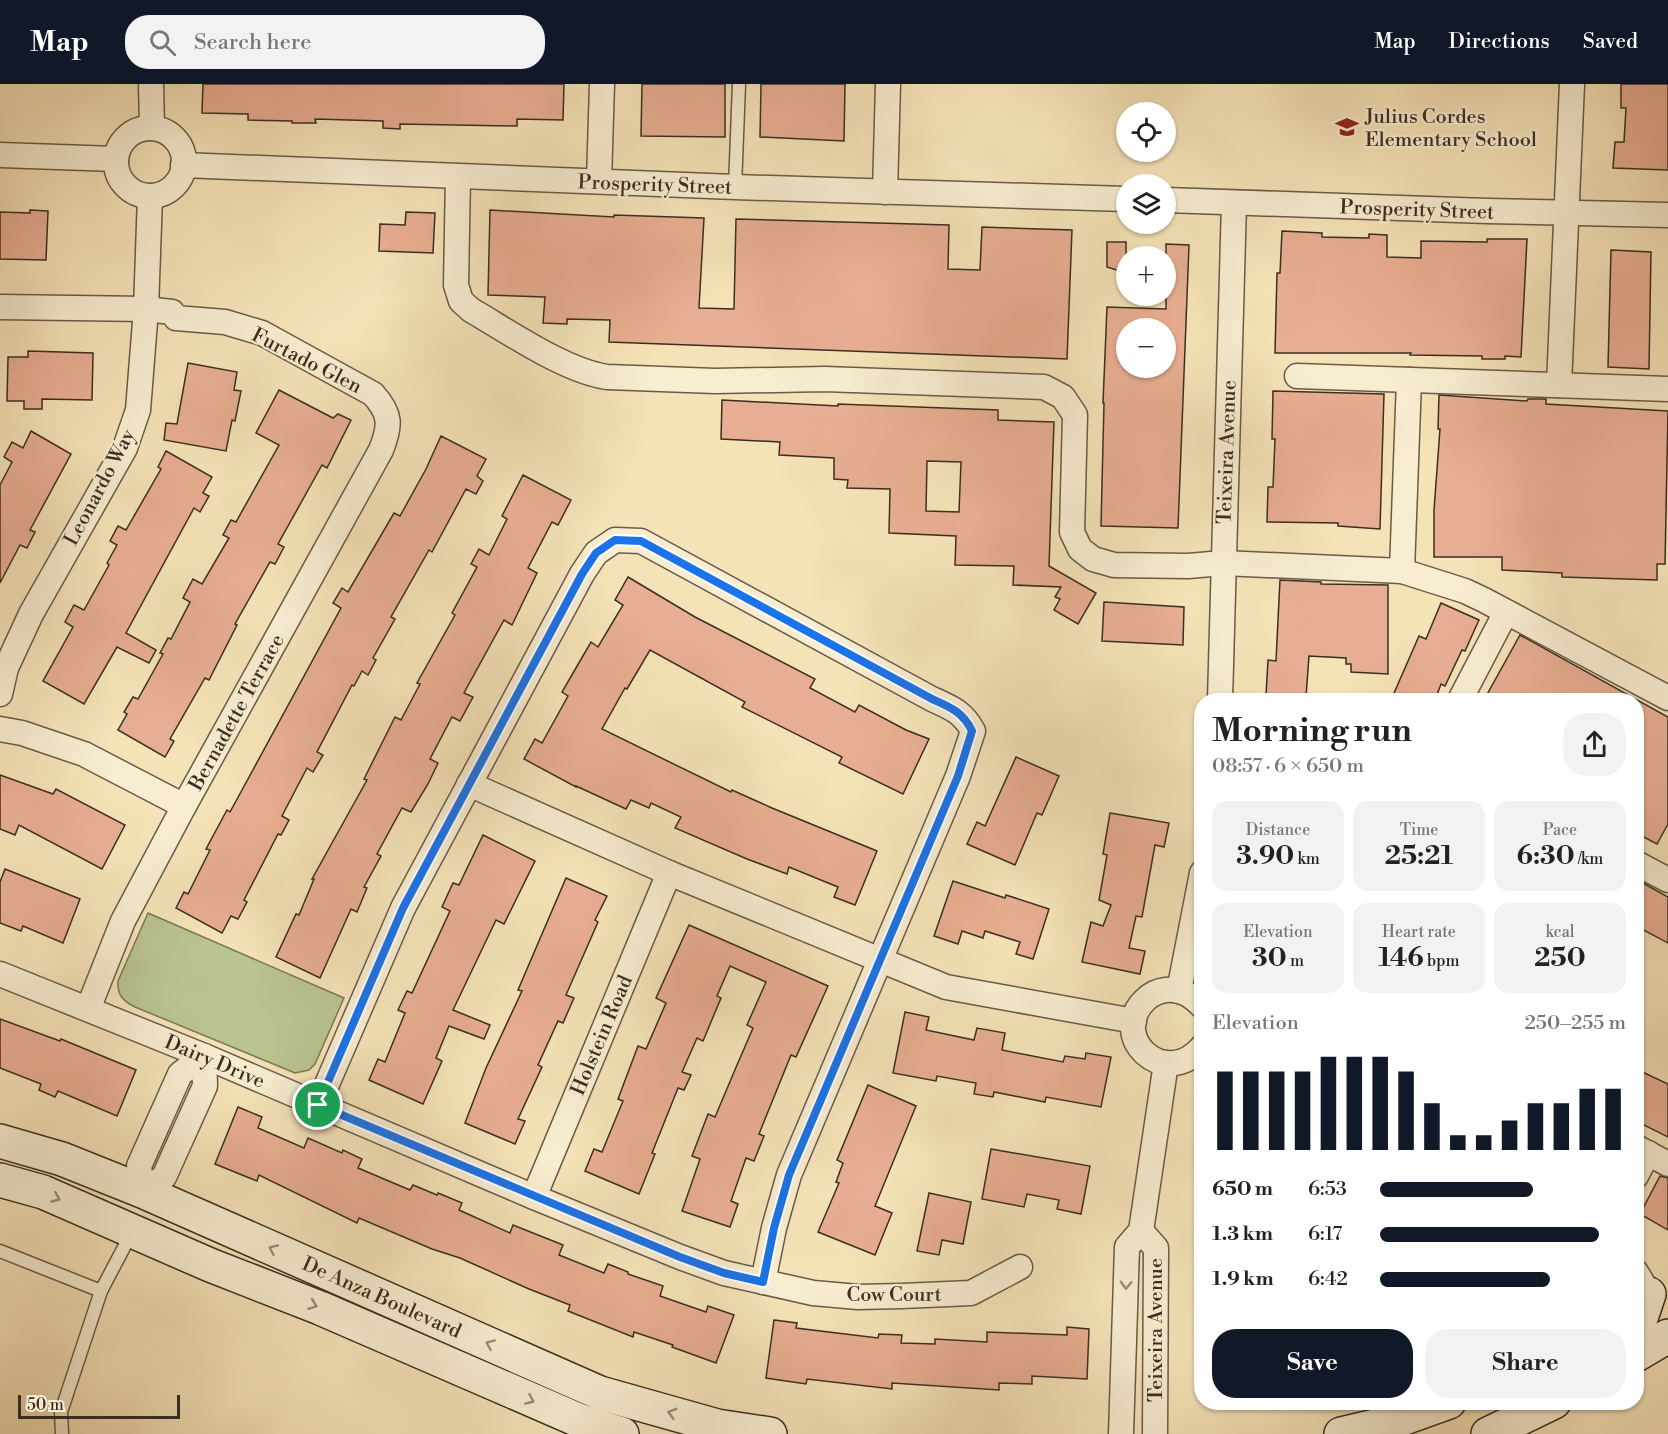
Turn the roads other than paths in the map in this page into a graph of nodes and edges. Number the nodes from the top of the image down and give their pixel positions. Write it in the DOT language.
graph roads {
  1 [pos="151,84"];
  2 [pos="602,84"];
  3 [pos="739,84"];
  4 [pos="888,84"];
  5 [pos="1572,84"];
  6 [pos="152,128"];
  7 [pos="0,155"];
  8 [pos="116,159"];
  9 [pos="183,165"];
  10 [pos="458,177"];
  11 [pos="598,181"];
  12 [pos="735,187"];
  13 [pos="885,192"];
  14 [pos="150,196"];
  15 [pos="1116,199"];
  16 [pos="1176,200"];
  17 [pos="1234,203"];
  18 [pos="1566,213"];
  19 [pos="1668,215"];
  20 [pos="0,307"];
  21 [pos="147,309"];
  22 [pos="1297,376"];
  23 [pos="1409,380"];
  24 [pos="1559,384"];
  25 [pos="1668,389"];
  26 [pos="388,418"];
  27 [pos="1223,563"];
  28 [pos="1402,571"];
  29 [pos="1506,612"];
  30 [pos="0,693"];
  31 [pos="1220,693"];
  32 [pos="1464,693"];
  33 [pos="1668,698"];
  34 [pos="0,729"];
  35 [pos="469,784"];
  36 [pos="184,806"];
  37 [pos="1644,867"];
  38 [pos="669,873"];
  39 [pos="1668,880"];
  40 [pos="1194,914"];
  41 [pos="880,959"];
  42 [pos="0,974"];
  43 [pos="1179,991"];
  44 [pos="1194,998"];
  45 [pos="88,1009"];
  46 [pos="1134,1021"];
  47 [pos="204,1056"];
  48 [pos="1194,1056"];
  49 [pos="1166,1063"];
  50 [pos="318,1105"];
  51 [pos="0,1141"];
  52 [pos="0,1180"];
  53 [pos="142,1191"];
  54 [pos="534,1197"];
  55 [pos="181,1209"];
  56 [pos="91,1213"];
  57 [pos="132,1231"];
  58 [pos="1141,1231"];
  59 [pos="0,1251"];
  60 [pos="1020,1267"];
  61 [pos="763,1282"];
  62 [pos="1648,1288"];
  63 [pos="101,1291"];
  64 [pos="1644,1303"];
  65 [pos="1668,1336"];
  66 [pos="1644,1350"];
  67 [pos="1427,1410"];
  68 [pos="1538,1410"];
  69 [pos="62,1434"];
  70 [pos="622,1434"];
  71 [pos="770,1434"];
  72 [pos="1121,1434"];
  73 [pos="1155,1434"];
  74 [pos="1341,1434"];
  75 [pos="1488,1434"];
  1 -- 6 [label="street"];
  2 -- 11 [label="street"];
  3 -- 12 [label="lane"];
  4 -- 13 [label="street"];
  5 -- 18 [label="street"];
  6 -- 8 [label="street"];
  6 -- 9 [label="street"];
  7 -- 8 [label="street"];
  8 -- 14 [label="street"];
  9 -- 10 [label="street, Prosperity Street"];
  9 -- 14 [label="street"];
  10 -- 11 [label="street, Prosperity Street"];
  10 -- 27 [label="street"];
  11 -- 12 [label="street, Prosperity Street"];
  12 -- 13 [label="street, Prosperity Street"];
  13 -- 15 [label="street, Prosperity Street"];
  14 -- 21 [label="street, Leonardo Way"];
  16 -- 17 [label="street, Prosperity Street"];
  17 -- 18 [label="street, Prosperity Street"];
  17 -- 27 [label="street, Teixeira Avenue"];
  18 -- 19 [label="street, Prosperity Street"];
  18 -- 24 [label="street"];
  20 -- 21 [label="street, Furtado Glen"];
  21 -- 26 [label="street, Furtado Glen"];
  21 -- 30 [label="street, Leonardo Way"];
  22 -- 23 [label="street"];
  23 -- 24 [label="street"];
  23 -- 28 [label="street"];
  24 -- 25 [label="street"];
  26 -- 36 [label="street, Bernadette Terrace"];
  27 -- 28 [label="street"];
  27 -- 31 [label="street, Teixeira Avenue"];
  28 -- 29 [label="street"];
  29 -- 32 [label="street"];
  29 -- 33 [label="street"];
  34 -- 36 [label="street"];
  35 -- 38 [label="street"];
  35 -- 41 [label="street"];
  35 -- 50 [label="street"];
  36 -- 45 [label="street, Bernadette Terrace"];
  37 -- 39 [label="street"];
  38 -- 41 [label="street"];
  38 -- 54 [label="street, Holstein Road"];
  40 -- 43 [label="street"];
  41 -- 46 [label="street"];
  41 -- 61 [label="street"];
  42 -- 45 [label="street, Dairy Drive"];
  43 -- 44 [label="street"];
  43 -- 46 [label="street"];
  45 -- 47 [label="street, Dairy Drive"];
  46 -- 49 [label="street"];
  47 -- 50 [label="street, Dairy Drive"];
  47 -- 53 [label="street"];
  48 -- 49 [label="street"];
  49 -- 58 [label="street, Teixeira Avenue"];
  50 -- 54 [label="street, Dairy Drive"];
  51 -- 53 [label="street, De Anza Boulevard"];
  52 -- 56 [label="street, De Anza Boulevard, one-way"];
  53 -- 55 [label="street, De Anza Boulevard"];
  53 -- 56 [label="street"];
  54 -- 61 [label="street, Dairy Drive"];
  55 -- 57 [label="street"];
  71 -- 55 [label="street, De Anza Boulevard, one-way"];
  56 -- 57 [label="street, De Anza Boulevard"];
  57 -- 63 [label="lane"];
  57 -- 70 [label="street, De Anza Boulevard, one-way"];
  58 -- 72 [label="street, Teixeira Avenue, one-way"];
  58 -- 73 [label="street, Teixeira Avenue"];
  59 -- 63 [label="lane"];
  60 -- 61 [label="street, Cow Court"];
  62 -- 64 [label="street"];
  63 -- 69 [label="lane"];
  65 -- 66 [label="street"];
  67 -- 74 [label="street"];
  68 -- 75 [label="street"];
}
